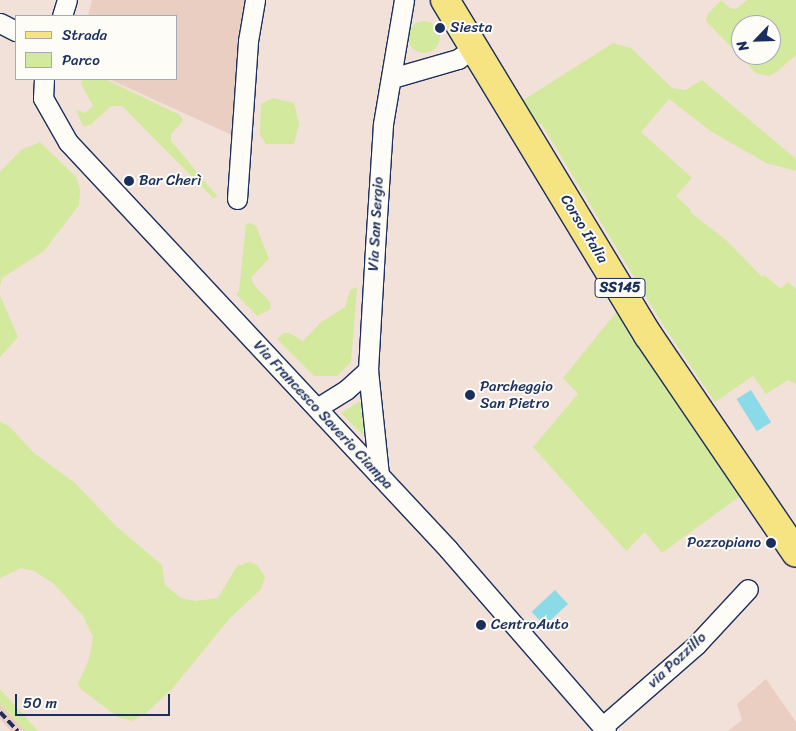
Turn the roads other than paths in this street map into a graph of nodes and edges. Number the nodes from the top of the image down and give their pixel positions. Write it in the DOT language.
graph roads {
  1 [pos="67,0"];
  2 [pos="255,0"];
  3 [pos="404,0"];
  4 [pos="445,0"];
  5 [pos="62,15"];
  6 [pos="0,23"];
  7 [pos="15,30"];
  8 [pos="473,48"];
  9 [pos="392,78"];
  10 [pos="44,80"];
  11 [pos="237,198"];
  12 [pos="368,370"];
  13 [pos="316,408"];
  14 [pos="378,475"];
  15 [pos="796,553"];
  16 [pos="748,589"];
  17 [pos="604,729"];
  1 -- 5 [label="street"];
  2 -- 11 [label="street"];
  3 -- 9 [label="street, Via San Sergio"];
  4 -- 8 [label="main road, Corso Italia / SS145"];
  6 -- 7 [label="street"];
  8 -- 9 [label="street"];
  8 -- 15 [label="main road, Corso Italia / SS145"];
  9 -- 12 [label="street, Via San Sergio"];
  10 -- 13 [label="street, Via Francesco Saverio Ciampa"];
  12 -- 13 [label="street"];
  12 -- 14 [label="street, Via San Sergio"];
  13 -- 14 [label="street, Via Francesco Saverio Ciampa"];
  14 -- 17 [label="street, Via Francesco Saverio Ciampa"];
  16 -- 17 [label="street, via Pozzillo"];
}
